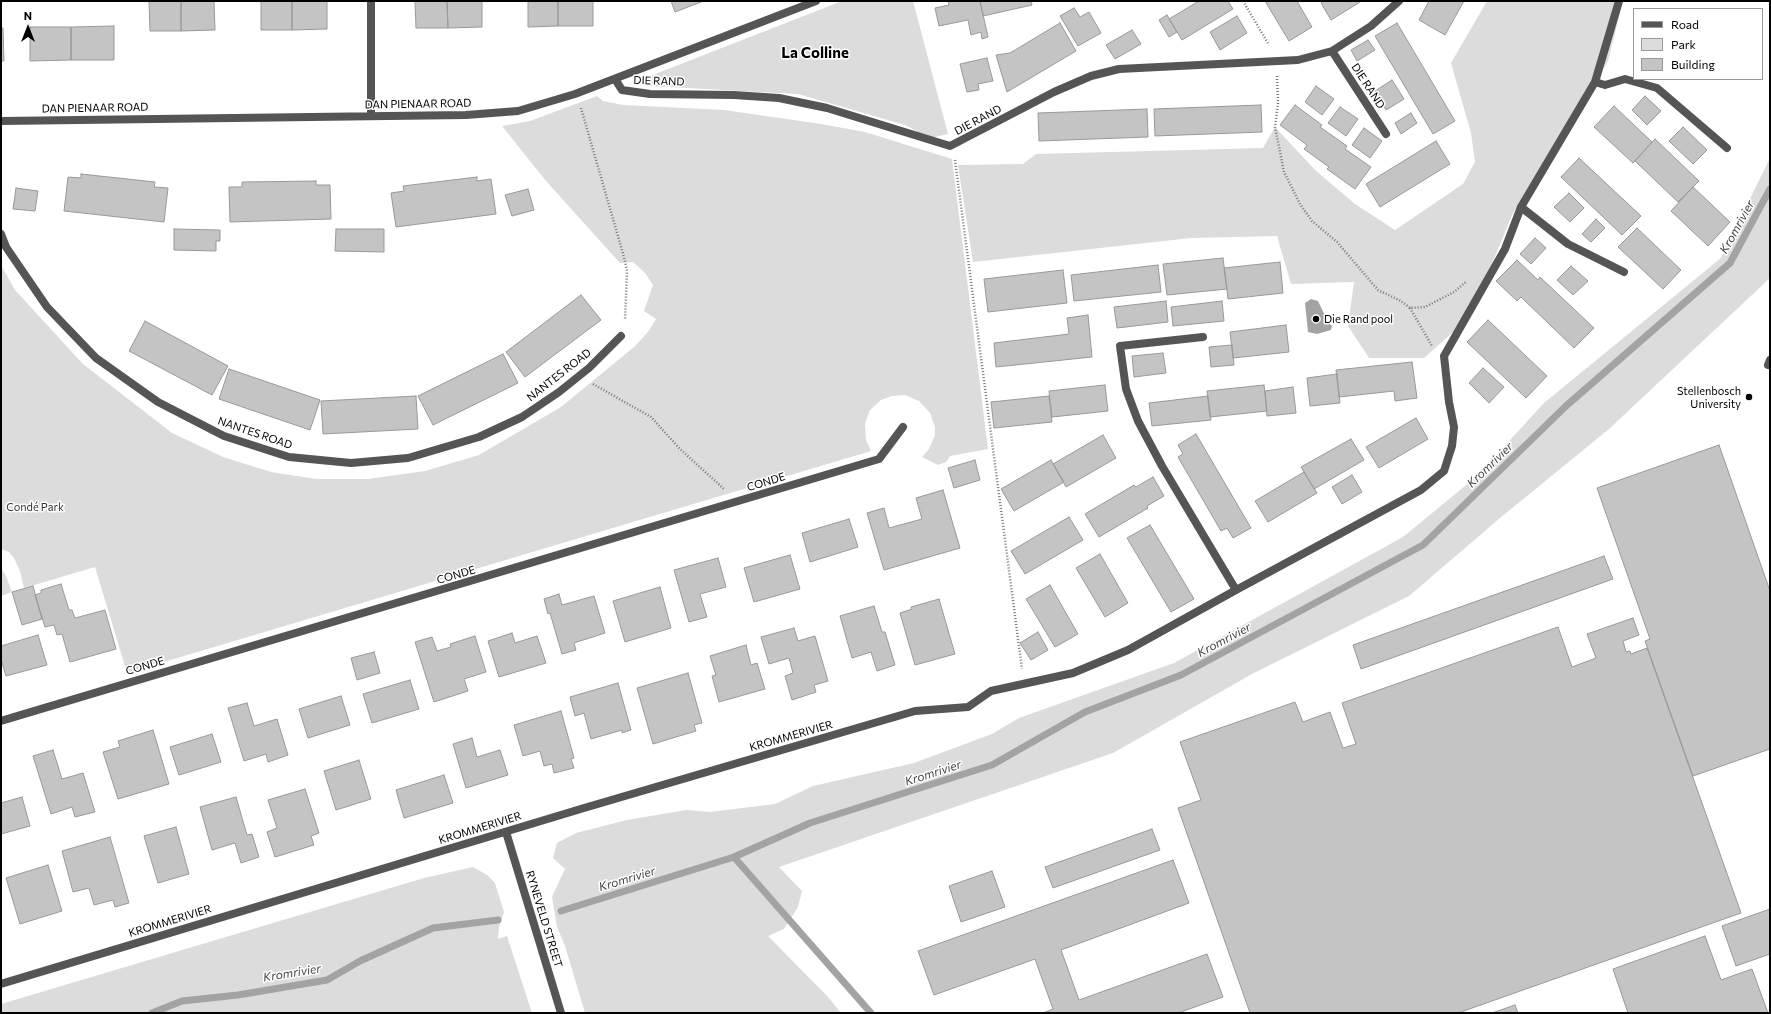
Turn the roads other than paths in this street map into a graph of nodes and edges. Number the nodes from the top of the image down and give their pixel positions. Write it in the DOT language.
graph roads {
  1 [pos="371,1"];
  2 [pos="816,1"];
  3 [pos="1399,1"];
  4 [pos="1619,1"];
  5 [pos="1332,51"];
  6 [pos="615,79"];
  7 [pos="1595,82"];
  8 [pos="371,116"];
  9 [pos="1,121"];
  10 [pos="1386,134"];
  11 [pos="1727,148"];
  12 [pos="1521,208"];
  13 [pos="1,234"];
  14 [pos="1624,272"];
  15 [pos="621,336"];
  16 [pos="1203,337"];
  17 [pos="903,427"];
  18 [pos="1236,590"];
  19 [pos="1,721"];
  20 [pos="506,832"];
  21 [pos="1,984"];
  22 [pos="561,1013"];
  1 -- 8 [label="street"];
  2 -- 6 [label="street, DAN PIENAAR ROAD"];
  3 -- 5 [label="street, DIE RAND"];
  4 -- 7 [label="street"];
  5 -- 6 [label="street, DIE RAND"];
  5 -- 10 [label="street, DIE RAND"];
  6 -- 8 [label="street, DAN PIENAAR ROAD"];
  7 -- 11 [label="street"];
  7 -- 12 [label="street"];
  8 -- 9 [label="street, DAN PIENAAR ROAD"];
  12 -- 14 [label="street"];
  12 -- 18 [label="street"];
  13 -- 15 [label="street, NANTES ROAD"];
  16 -- 18 [label="street"];
  17 -- 19 [label="street, CONDE"];
  18 -- 20 [label="street, KROMMERIVIER"];
  20 -- 21 [label="street, KROMMERIVIER"];
  20 -- 22 [label="street, RYNEVELD STREET"];
}
